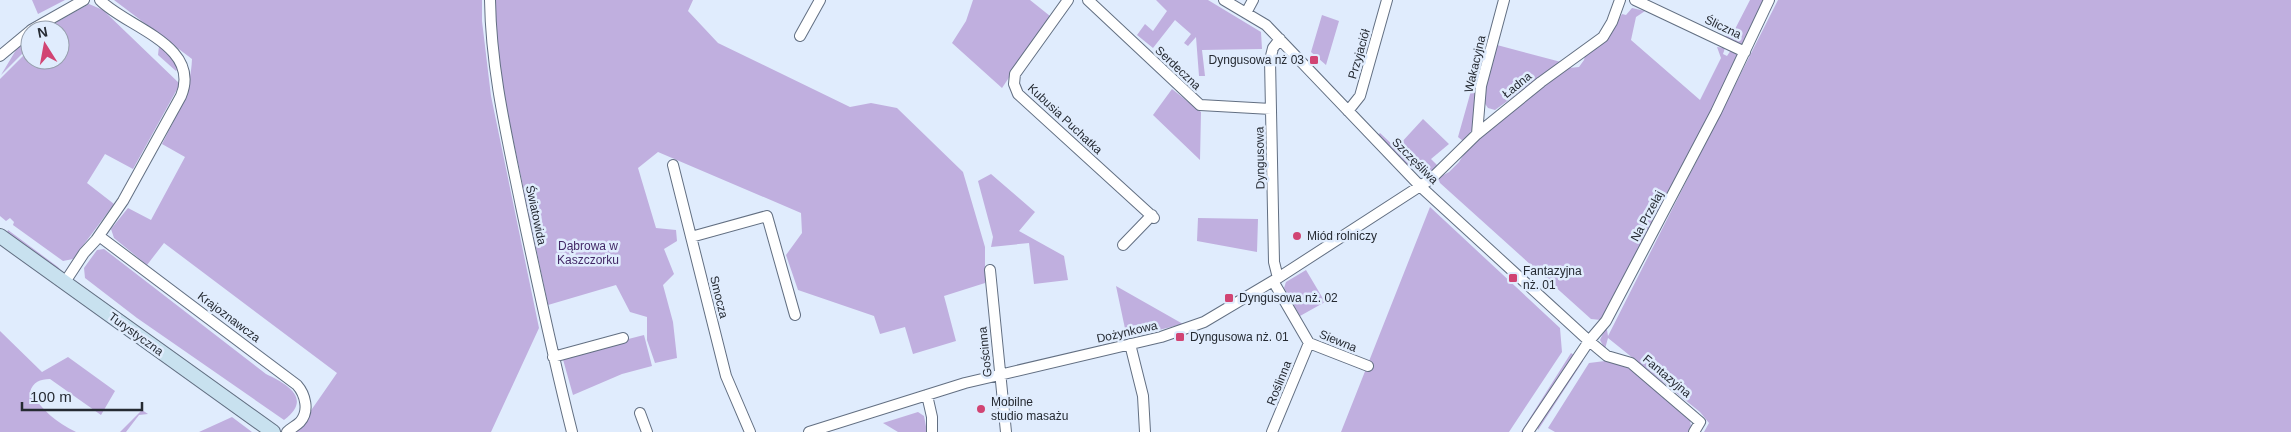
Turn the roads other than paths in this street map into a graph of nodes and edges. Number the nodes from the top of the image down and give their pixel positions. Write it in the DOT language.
graph roads {
  1 [pos="84,0"];
  2 [pos="100,0"];
  3 [pos="490,0"];
  4 [pos="820,0"];
  5 [pos="1068,0"];
  6 [pos="1088,0"];
  7 [pos="1224,0"];
  8 [pos="1253,0"];
  9 [pos="1387,0"];
  10 [pos="1504,0"];
  11 [pos="1620,0"];
  12 [pos="1635,0"];
  13 [pos="1769,0"];
  14 [pos="1246,13"];
  15 [pos="48,20"];
  16 [pos="800,36"];
  17 [pos="20,39"];
  18 [pos="1280,39"];
  19 [pos="1745,52"];
  20 [pos="0,56"];
  21 [pos="1271,109"];
  22 [pos="1348,110"];
  23 [pos="1477,134"];
  24 [pos="672,166"];
  25 [pos="1421,186"];
  26 [pos="0,236"];
  27 [pos="99,236"];
  28 [pos="691,237"];
  29 [pos="1123,245"];
  30 [pos="990,270"];
  31 [pos="1276,280"];
  32 [pos="65,282"];
  33 [pos="795,315"];
  34 [pos="623,338"];
  35 [pos="1589,341"];
  36 [pos="1309,343"];
  37 [pos="1130,344"];
  38 [pos="553,356"];
  39 [pos="1368,366"];
  40 [pos="1000,374"];
  41 [pos="928,395"];
  42 [pos="640,413"];
  43 [pos="273,432"];
  44 [pos="287,432"];
  45 [pos="572,432"];
  46 [pos="647,432"];
  47 [pos="750,432"];
  48 [pos="809,432"];
  49 [pos="932,432"];
  50 [pos="1006,432"];
  51 [pos="1146,432"];
  52 [pos="1272,432"];
  53 [pos="1528,432"];
  54 [pos="1694,432"];
  1 -- 15 [label="street"];
  2 -- 27 [label="street"];
  3 -- 38 [label="street, Światowida"];
  4 -- 16 [label="street"];
  5 -- 29 [label="street, Kubusia Puchatka"];
  6 -- 21 [label="street, Serdeczna"];
  7 -- 14 [label="street, Szczęśliwa"];
  8 -- 14 [label="street"];
  9 -- 22 [label="street, Przyjaciół"];
  10 -- 23 [label="street, Wakacyjna"];
  11 -- 23 [label="street, Ładna"];
  12 -- 19 [label="street, Śliczna"];
  13 -- 19 [label="street, Na Przełaj"];
  14 -- 18 [label="street, Szczęśliwa"];
  17 -- 20 [label="street"];
  18 -- 21 [label="street, Dyngusowa"];
  18 -- 22 [label="street, Szczęśliwa"];
  19 -- 35 [label="street, Na Przełaj"];
  21 -- 31 [label="street, Dyngusowa"];
  22 -- 25 [label="street, Szczęśliwa"];
  23 -- 25 [label="street, Ładna"];
  24 -- 28 [label="street, Smocza"];
  25 -- 31 [label="street, Dożynkowa"];
  25 -- 35 [label="street, Szczęśliwa"];
  26 -- 32 [label="main road, Turystyczna"];
  27 -- 32 [label="street"];
  27 -- 44 [label="street, Krajoznawcza"];
  28 -- 33 [label="street"];
  28 -- 47 [label="street, Smocza"];
  30 -- 40 [label="street, Gościnna"];
  31 -- 36 [label="street, Siewna"];
  31 -- 37 [label="street, Dożynkowa"];
  32 -- 43 [label="main road, Turystyczna"];
  34 -- 38 [label="street"];
  35 -- 53 [label="street, Na Przełaj"];
  35 -- 54 [label="street, Fantazyjna"];
  36 -- 39 [label="street, Siewna"];
  36 -- 52 [label="street, Roślinna"];
  37 -- 40 [label="street, Dożynkowa"];
  37 -- 51 [label="street"];
  38 -- 45 [label="street, Światowida"];
  40 -- 41 [label="street, Dożynkowa"];
  40 -- 50 [label="street, Gościnna"];
  41 -- 48 [label="street, Dożynkowa"];
  41 -- 49 [label="street"];
  42 -- 46 [label="street"];
}
